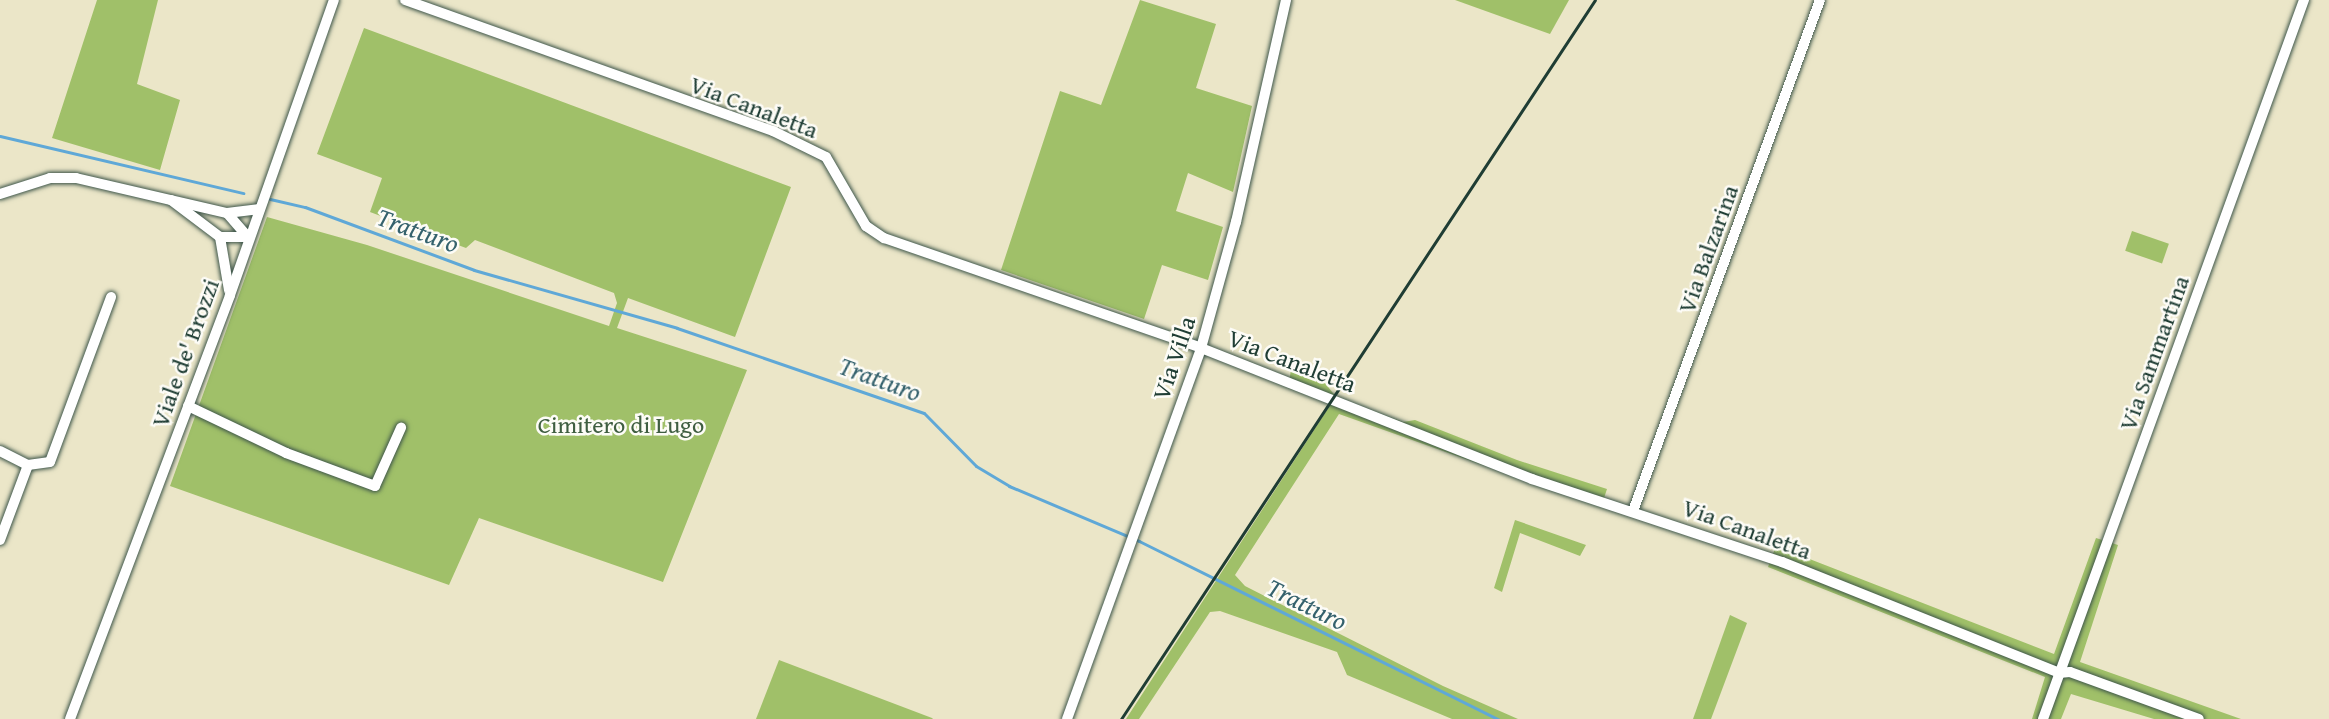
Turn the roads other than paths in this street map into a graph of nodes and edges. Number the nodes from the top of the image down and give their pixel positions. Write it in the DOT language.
graph roads {
  1 [pos="333,0"];
  2 [pos="405,0"];
  3 [pos="1286,0"];
  4 [pos="1820,0"];
  5 [pos="2304,0"];
  6 [pos="0,194"];
  7 [pos="166,196"];
  8 [pos="258,209"];
  9 [pos="227,213"];
  10 [pos="220,237"];
  11 [pos="248,237"];
  12 [pos="230,295"];
  13 [pos="111,297"];
  14 [pos="1201,348"];
  15 [pos="188,406"];
  16 [pos="400,428"];
  17 [pos="0,451"];
  18 [pos="28,465"];
  19 [pos="1633,511"];
  20 [pos="0,540"];
  21 [pos="2059,673"];
  22 [pos="70,719"];
  23 [pos="1067,719"];
  24 [pos="2043,719"];
  25 [pos="2199,719"];
  1 -- 8 [label="street, Viale de' Brozzi"];
  2 -- 14 [label="street, Via Canaletta"];
  3 -- 14 [label="street, Via Villa"];
  4 -- 19 [label="street, Via Balzarina"];
  5 -- 21 [label="street, Via Sammartina"];
  6 -- 7 [label="street"];
  7 -- 9 [label="street"];
  7 -- 10 [label="street"];
  8 -- 9 [label="street"];
  8 -- 11 [label="street, Viale de' Brozzi"];
  9 -- 11 [label="street"];
  10 -- 11 [label="street"];
  10 -- 12 [label="street"];
  11 -- 12 [label="street, Viale de' Brozzi"];
  12 -- 15 [label="street, Viale de' Brozzi"];
  13 -- 18 [label="street"];
  14 -- 19 [label="street, Via Canaletta"];
  14 -- 23 [label="street, Via Villa"];
  15 -- 16 [label="street"];
  15 -- 22 [label="street, Viale de' Brozzi"];
  17 -- 18 [label="street"];
  18 -- 20 [label="street"];
  19 -- 21 [label="street, Via Canaletta"];
  21 -- 24 [label="street, Via Sammartina"];
  21 -- 25 [label="street, Via Canaletta"];
}
